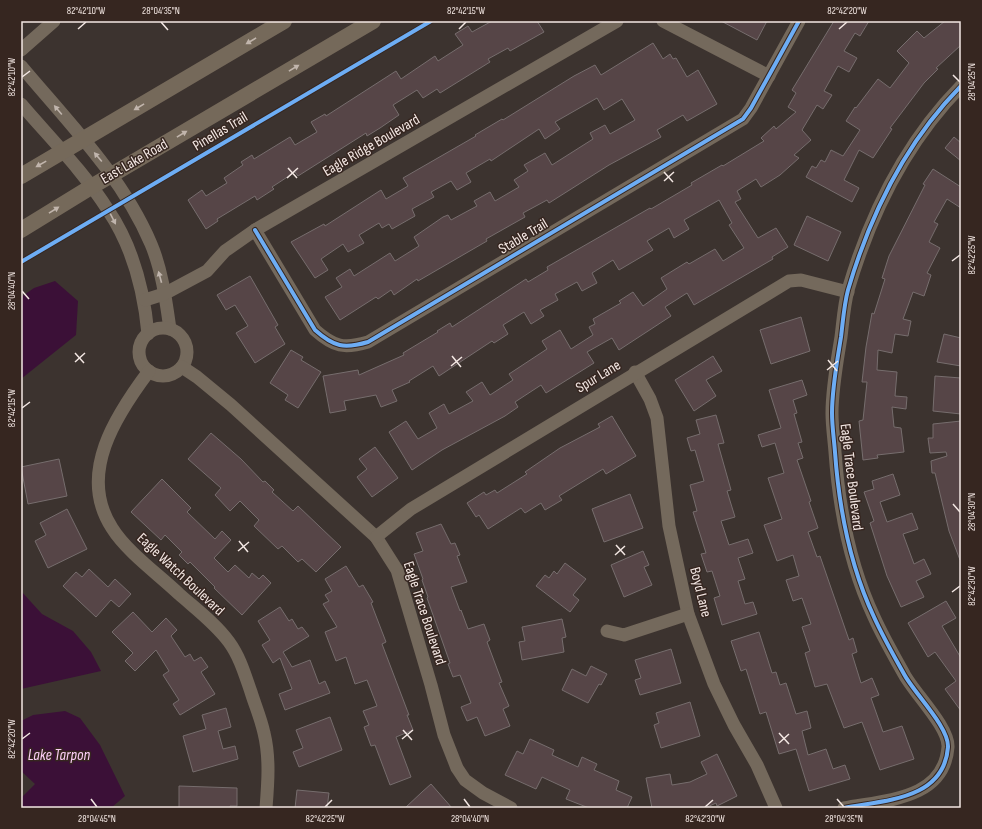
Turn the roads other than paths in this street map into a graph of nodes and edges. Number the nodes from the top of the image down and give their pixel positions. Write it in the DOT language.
graph roads {
  1 [pos="53,21"];
  2 [pos="284,21"];
  3 [pos="373,21"];
  4 [pos="617,21"];
  5 [pos="663,21"];
  6 [pos="799,21"];
  7 [pos="21,50"];
  8 [pos="21,66"];
  9 [pos="769,76"];
  10 [pos="961,86"];
  11 [pos="21,104"];
  12 [pos="83,140"];
  13 [pos="62,152"];
  14 [pos="112,175"];
  15 [pos="21,176"];
  16 [pos="91,187"];
  17 [pos="21,230"];
  18 [pos="255,230"];
  19 [pos="848,292"];
  20 [pos="164,294"];
  21 [pos="145,300"];
  22 [pos="170,330"];
  23 [pos="148,334"];
  24 [pos="182,367"];
  25 [pos="149,371"];
  26 [pos="635,372"];
  27 [pos="376,537"];
  28 [pos="688,614"];
  29 [pos="606,632"];
  30 [pos="266,808"];
  31 [pos="511,808"];
  32 [pos="776,808"];
  33 [pos="844,808"];
  1 -- 7 [label="street"];
  2 -- 12 [label="main road, one-way"];
  14 -- 3 [label="main road, East Lake Road, one-way"];
  4 -- 18 [label="street, Eagle Ridge Boulevard"];
  5 -- 9 [label="street"];
  6 -- 9 [label="street, Stable Trail"];
  12 -- 8 [label="street, one-way"];
  9 -- 18 [label="street, Stable Trail"];
  10 -- 19 [label="street, Eagle Trace Boulevard"];
  11 -- 13 [label="street"];
  12 -- 13 [label="main road"];
  14 -- 12 [label="street, one-way"];
  13 -- 15 [label="main road, one-way"];
  13 -- 16 [label="street"];
  14 -- 16 [label="main road, East Lake Road"];
  20 -- 14 [label="street, one-way"];
  17 -- 16 [label="main road, East Lake Road, one-way"];
  16 -- 21 [label="street, one-way"];
  18 -- 20 [label="street, Eagle Ridge Boulevard"];
  19 -- 26 [label="street, Spur Lane"];
  19 -- 33 [label="street, Eagle Trace Boulevard"];
  20 -- 21 [label="street, Eagle Ridge Boulevard"];
  20 -- 22 [label="street"];
  21 -- 23 [label="street"];
  22 -- 23 [label="street"];
  22 -- 24 [label="street"];
  23 -- 25 [label="street"];
  24 -- 25 [label="street"];
  24 -- 27 [label="street, Eagle Trace Boulevard"];
  25 -- 30 [label="street, Eagle Watch Boulevard"];
  26 -- 27 [label="street, Spur Lane"];
  26 -- 28 [label="street, Boyd Lane"];
  27 -- 31 [label="street, Eagle Trace Boulevard"];
  28 -- 29 [label="street"];
  28 -- 32 [label="street, Boyd Lane"];
}
